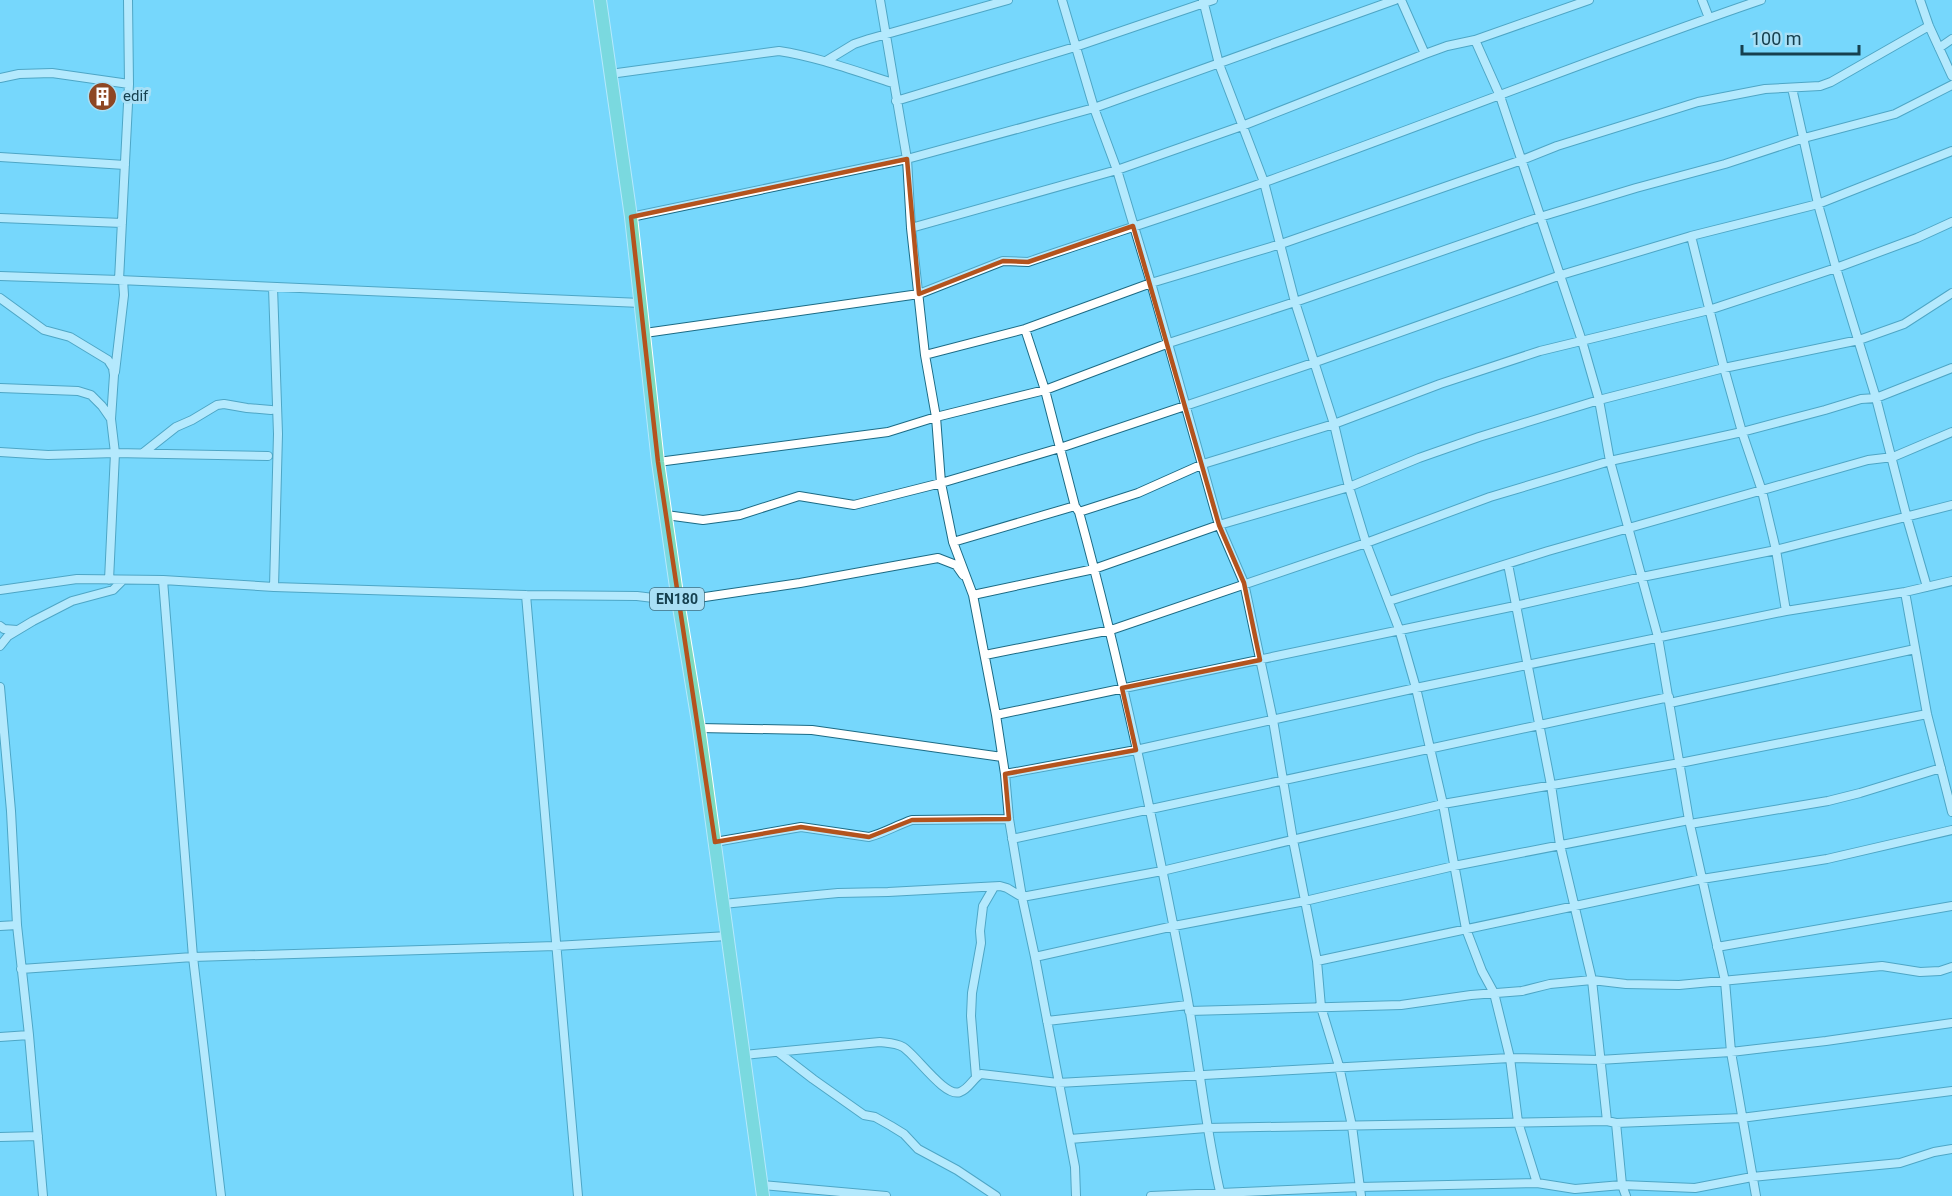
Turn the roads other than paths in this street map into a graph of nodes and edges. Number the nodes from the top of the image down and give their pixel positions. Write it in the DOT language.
graph roads {
  1 [pos="128,0"];
  2 [pos="600,0"];
  3 [pos="880,0"];
  4 [pos="1008,0"];
  5 [pos="1062,0"];
  6 [pos="1213,0"];
  7 [pos="1395,0"];
  8 [pos="1401,0"];
  9 [pos="1590,0"];
  10 [pos="1702,0"];
  11 [pos="1761,0"];
  12 [pos="1920,0"];
  13 [pos="1203,2"];
  14 [pos="1709,18"];
  15 [pos="1929,26"];
  16 [pos="885,35"];
  17 [pos="1952,39"];
  18 [pos="1475,40"];
  19 [pos="1075,47"];
  20 [pos="1939,48"];
  21 [pos="1425,54"];
  22 [pos="826,61"];
  23 [pos="1219,64"];
  24 [pos="609,75"];
  25 [pos="1952,76"];
  26 [pos="0,78"];
  27 [pos="893,83"];
  28 [pos="129,84"];
  29 [pos="1952,85"];
  30 [pos="1792,88"];
  31 [pos="1500,96"];
  32 [pos="896,101"];
  33 [pos="1094,108"];
  34 [pos="1242,126"];
  35 [pos="1804,138"];
  36 [pos="1952,151"];
  37 [pos="0,157"];
  38 [pos="907,159"];
  39 [pos="1522,160"];
  40 [pos="125,165"];
  41 [pos="1117,170"];
  42 [pos="1264,182"];
  43 [pos="1818,204"];
  44 [pos="631,217"];
  45 [pos="1540,217"];
  46 [pos="0,218"];
  47 [pos="1952,222"];
  48 [pos="122,223"];
  49 [pos="1133,226"];
  50 [pos="910,228"];
  51 [pos="1691,236"];
  52 [pos="1281,244"];
  53 [pos="1836,268"];
  54 [pos="1561,275"];
  55 [pos="0,276"];
  56 [pos="121,280"];
  57 [pos="1151,283"];
  58 [pos="273,287"];
  59 [pos="1952,293"];
  60 [pos="919,294"];
  61 [pos="0,298"];
  62 [pos="1295,302"];
  63 [pos="641,303"];
  64 [pos="1709,310"];
  65 [pos="1025,329"];
  66 [pos="645,333"];
  67 [pos="1582,340"];
  68 [pos="1859,340"];
  69 [pos="1169,343"];
  70 [pos="925,355"];
  71 [pos="1314,363"];
  72 [pos="1724,368"];
  73 [pos="1952,368"];
  74 [pos="114,375"];
  75 [pos="0,388"];
  76 [pos="1045,390"];
  77 [pos="1876,398"];
  78 [pos="1599,400"];
  79 [pos="1184,405"];
  80 [pos="271,410"];
  81 [pos="936,417"];
  82 [pos="111,419"];
  83 [pos="1334,424"];
  84 [pos="1742,432"];
  85 [pos="1952,432"];
  86 [pos="1060,448"];
  87 [pos="0,452"];
  88 [pos="115,453"];
  89 [pos="142,453"];
  90 [pos="268,456"];
  91 [pos="1893,457"];
  92 [pos="1610,461"];
  93 [pos="658,462"];
  94 [pos="1203,464"];
  95 [pos="941,483"];
  96 [pos="1349,487"];
  97 [pos="1762,491"];
  98 [pos="1952,505"];
  99 [pos="1077,509"];
  100 [pos="666,515"];
  101 [pos="1907,518"];
  102 [pos="1219,525"];
  103 [pos="1630,529"];
  104 [pos="953,542"];
  105 [pos="1366,543"];
  106 [pos="1776,550"];
  107 [pos="1508,564"];
  108 [pos="1094,568"];
  109 [pos="1642,577"];
  110 [pos="109,580"];
  111 [pos="123,580"];
  112 [pos="163,580"];
  113 [pos="1952,581"];
  114 [pos="969,583"];
  115 [pos="1244,583"];
  116 [pos="274,587"];
  117 [pos="1927,587"];
  118 [pos="0,590"];
  119 [pos="1905,592"];
  120 [pos="526,595"];
  121 [pos="973,595"];
  122 [pos="678,601"];
  123 [pos="1389,601"];
  124 [pos="1515,606"];
  125 [pos="1786,611"];
  126 [pos="0,626"];
  127 [pos="1399,629"];
  128 [pos="18,630"];
  129 [pos="1111,630"];
  130 [pos="1658,637"];
  131 [pos="0,646"];
  132 [pos="1915,649"];
  133 [pos="985,655"];
  134 [pos="1260,660"];
  135 [pos="1528,665"];
  136 [pos="0,687"];
  137 [pos="1122,688"];
  138 [pos="1416,688"];
  139 [pos="1,699"];
  140 [pos="1669,700"];
  141 [pos="1927,714"];
  142 [pos="996,715"];
  143 [pos="1273,720"];
  144 [pos="1538,725"];
  145 [pos="699,728"];
  146 [pos="1136,750"];
  147 [pos="1430,750"];
  148 [pos="1002,757"];
  149 [pos="1680,762"];
  150 [pos="1941,768"];
  151 [pos="1005,774"];
  152 [pos="1284,780"];
  153 [pos="1551,784"];
  154 [pos="1443,804"];
  155 [pos="1150,809"];
  156 [pos="11,811"];
  157 [pos="0,812"];
  158 [pos="1952,812"];
  159 [pos="1009,819"];
  160 [pos="1690,822"];
  161 [pos="1952,830"];
  162 [pos="1012,839"];
  163 [pos="1293,840"];
  164 [pos="715,842"];
  165 [pos="1560,845"];
  166 [pos="1454,866"];
  167 [pos="1162,871"];
  168 [pos="1702,879"];
  169 [pos="994,887"];
  170 [pos="1022,897"];
  171 [pos="1305,901"];
  172 [pos="723,904"];
  173 [pos="1575,905"];
  174 [pos="1952,906"];
  175 [pos="17,925"];
  176 [pos="0,926"];
  177 [pos="1173,926"];
  178 [pos="1466,929"];
  179 [pos="728,936"];
  180 [pos="555,946"];
  181 [pos="1717,948"];
  182 [pos="193,957"];
  183 [pos="1035,957"];
  184 [pos="1317,961"];
  185 [pos="1952,967"];
  186 [pos="21,969"];
  187 [pos="1592,980"];
  188 [pos="1725,981"];
  189 [pos="1494,993"];
  190 [pos="1321,1007"];
  191 [pos="1189,1008"];
  192 [pos="1047,1021"];
  193 [pos="1952,1023"];
  194 [pos="29,1035"];
  195 [pos="0,1037"];
  196 [pos="778,1052"];
  197 [pos="1731,1052"];
  198 [pos="744,1055"];
  199 [pos="1510,1058"];
  200 [pos="1599,1060"];
  201 [pos="1339,1066"];
  202 [pos="1199,1075"];
  203 [pos="976,1077"];
  204 [pos="1058,1083"];
  205 [pos="1952,1091"];
  206 [pos="1741,1118"];
  207 [pos="1518,1122"];
  208 [pos="1611,1122"];
  209 [pos="1352,1126"];
  210 [pos="1206,1128"];
  211 [pos="38,1136"];
  212 [pos="0,1137"];
  213 [pos="1070,1138"];
  214 [pos="1952,1149"];
  215 [pos="1752,1177"];
  216 [pos="1537,1183"];
  217 [pos="1623,1185"];
  218 [pos="762,1190"];
  219 [pos="1360,1191"];
  220 [pos="1221,1194"];
  221 [pos="43,1196"];
  222 [pos="221,1196"];
  223 [pos="578,1196"];
  224 [pos="886,1196"];
  225 [pos="996,1196"];
  226 [pos="1076,1196"];
  227 [pos="1151,1196"];
  228 [pos="1626,1196"];
  229 [pos="1756,1196"];
  1 -- 28 [label="street"];
  2 -- 24 [label="main road, EN180"];
  3 -- 16 [label="street"];
  4 -- 16 [label="street"];
  5 -- 19 [label="street"];
  6 -- 13 [label="street"];
  7 -- 23 [label="street"];
  8 -- 21 [label="street"];
  9 -- 18 [label="street"];
  10 -- 14 [label="street"];
  11 -- 14 [label="street"];
  12 -- 15 [label="street"];
  13 -- 19 [label="street"];
  13 -- 23 [label="street"];
  14 -- 31 [label="street"];
  15 -- 20 [label="street"];
  15 -- 30 [label="street"];
  16 -- 22 [label="street"];
  16 -- 27 [label="street"];
  17 -- 20 [label="street"];
  18 -- 21 [label="street"];
  18 -- 31 [label="street"];
  19 -- 32 [label="street"];
  19 -- 33 [label="street"];
  20 -- 25 [label="street"];
  21 -- 34 [label="street"];
  22 -- 24 [label="street"];
  22 -- 27 [label="street"];
  23 -- 33 [label="street"];
  23 -- 34 [label="street"];
  24 -- 44 [label="main road, EN180"];
  26 -- 28 [label="street"];
  27 -- 32 [label="street"];
  28 -- 40 [label="street"];
  29 -- 35 [label="street"];
  30 -- 35 [label="street"];
  30 -- 39 [label="street"];
  31 -- 39 [label="street"];
  31 -- 42 [label="street"];
  32 -- 38 [label="street"];
  33 -- 38 [label="street"];
  33 -- 41 [label="street"];
  34 -- 41 [label="street"];
  34 -- 42 [label="street"];
  35 -- 43 [label="street"];
  35 -- 45 [label="street"];
  36 -- 43 [label="street"];
  37 -- 40 [label="street"];
  38 -- 44 [label="street"];
  38 -- 50 [label="street"];
  39 -- 45 [label="street"];
  39 -- 52 [label="street"];
  40 -- 48 [label="street"];
  41 -- 49 [label="street"];
  41 -- 50 [label="street"];
  42 -- 49 [label="street"];
  42 -- 52 [label="street"];
  43 -- 51 [label="street"];
  43 -- 53 [label="street"];
  44 -- 63 [label="main road, EN180"];
  45 -- 54 [label="street"];
  45 -- 62 [label="street"];
  46 -- 48 [label="street"];
  47 -- 53 [label="street"];
  48 -- 56 [label="street"];
  49 -- 57 [label="street"];
  49 -- 60 [label="street"];
  50 -- 60 [label="street"];
  51 -- 54 [label="street"];
  51 -- 64 [label="street"];
  52 -- 57 [label="street"];
  52 -- 62 [label="street"];
  53 -- 64 [label="street"];
  53 -- 68 [label="street"];
  54 -- 67 [label="street"];
  54 -- 71 [label="street"];
  55 -- 56 [label="street"];
  56 -- 58 [label="street"];
  56 -- 74 [label="street"];
  57 -- 65 [label="street"];
  57 -- 69 [label="street"];
  58 -- 63 [label="street"];
  58 -- 116 [label="street"];
  59 -- 68 [label="street"];
  60 -- 66 [label="street"];
  60 -- 70 [label="street"];
  61 -- 74 [label="street"];
  62 -- 69 [label="street"];
  62 -- 71 [label="street"];
  63 -- 66 [label="main road, EN180"];
  64 -- 67 [label="street"];
  64 -- 72 [label="street"];
  65 -- 70 [label="street"];
  65 -- 76 [label="street"];
  66 -- 93 [label="main road, EN180"];
  67 -- 78 [label="street"];
  67 -- 83 [label="street"];
  68 -- 72 [label="street"];
  68 -- 77 [label="street"];
  69 -- 76 [label="street"];
  69 -- 79 [label="street"];
  70 -- 81 [label="street"];
  71 -- 79 [label="street"];
  71 -- 83 [label="street"];
  72 -- 78 [label="street"];
  72 -- 84 [label="street"];
  73 -- 77 [label="street"];
  74 -- 82 [label="street"];
  75 -- 82 [label="street"];
  76 -- 81 [label="street"];
  76 -- 86 [label="street"];
  77 -- 84 [label="street"];
  77 -- 91 [label="street"];
  78 -- 92 [label="street"];
  78 -- 96 [label="street"];
  79 -- 86 [label="street"];
  79 -- 94 [label="street"];
  80 -- 89 [label="street"];
  81 -- 93 [label="street"];
  81 -- 95 [label="street"];
  82 -- 88 [label="street"];
  83 -- 94 [label="street"];
  83 -- 96 [label="street"];
  84 -- 92 [label="street"];
  84 -- 97 [label="street"];
  85 -- 91 [label="street"];
  86 -- 95 [label="street"];
  86 -- 99 [label="street"];
  87 -- 88 [label="street"];
  88 -- 89 [label="street"];
  88 -- 110 [label="street"];
  89 -- 90 [label="street"];
  91 -- 97 [label="street"];
  91 -- 101 [label="street"];
  92 -- 103 [label="street"];
  92 -- 105 [label="street"];
  93 -- 100 [label="main road, EN180"];
  94 -- 99 [label="street"];
  94 -- 102 [label="street"];
  95 -- 100 [label="street"];
  95 -- 104 [label="street"];
  96 -- 102 [label="street"];
  96 -- 105 [label="street"];
  97 -- 103 [label="street"];
  97 -- 106 [label="street"];
  98 -- 101 [label="street"];
  99 -- 104 [label="street"];
  99 -- 108 [label="street"];
  100 -- 122 [label="main road, EN180"];
  101 -- 106 [label="street"];
  101 -- 117 [label="street"];
  102 -- 108 [label="street"];
  102 -- 115 [label="street"];
  103 -- 107 [label="street"];
  103 -- 109 [label="street"];
  104 -- 114 [label="street"];
  105 -- 115 [label="street"];
  105 -- 123 [label="street"];
  106 -- 109 [label="street"];
  106 -- 125 [label="street"];
  107 -- 123 [label="street"];
  107 -- 124 [label="street"];
  108 -- 121 [label="street"];
  108 -- 129 [label="street"];
  109 -- 124 [label="street"];
  109 -- 130 [label="street"];
  110 -- 111 [label="street"];
  110 -- 118 [label="street"];
  111 -- 112 [label="street"];
  111 -- 128 [label="street"];
  112 -- 116 [label="street"];
  112 -- 182 [label="street"];
  113 -- 117 [label="street"];
  114 -- 121 [label="street"];
  114 -- 122 [label="street"];
  115 -- 129 [label="street"];
  115 -- 134 [label="street"];
  116 -- 120 [label="street"];
  117 -- 119 [label="street"];
  119 -- 125 [label="street"];
  119 -- 132 [label="street"];
  120 -- 122 [label="street"];
  120 -- 180 [label="street"];
  121 -- 133 [label="street"];
  122 -- 145 [label="main road, EN180"];
  123 -- 127 [label="street"];
  124 -- 127 [label="street"];
  124 -- 135 [label="street"];
  125 -- 130 [label="street"];
  126 -- 128 [label="street"];
  127 -- 134 [label="street"];
  127 -- 138 [label="street"];
  128 -- 131 [label="street"];
  129 -- 133 [label="street"];
  129 -- 137 [label="street"];
  130 -- 135 [label="street"];
  130 -- 140 [label="street"];
  132 -- 140 [label="street"];
  132 -- 141 [label="street"];
  133 -- 142 [label="street"];
  134 -- 137 [label="street"];
  134 -- 143 [label="street"];
  135 -- 138 [label="street"];
  135 -- 144 [label="street"];
  136 -- 139 [label="street"];
  137 -- 142 [label="street"];
  137 -- 146 [label="street"];
  138 -- 143 [label="street"];
  138 -- 147 [label="street"];
  139 -- 156 [label="street"];
  140 -- 144 [label="street"];
  140 -- 149 [label="street"];
  141 -- 149 [label="street"];
  141 -- 150 [label="street"];
  142 -- 148 [label="street"];
  143 -- 146 [label="street"];
  143 -- 152 [label="street"];
  144 -- 147 [label="street"];
  144 -- 153 [label="street"];
  145 -- 148 [label="street"];
  145 -- 164 [label="main road, EN180"];
  146 -- 151 [label="street"];
  146 -- 155 [label="street"];
  147 -- 152 [label="street"];
  147 -- 154 [label="street"];
  148 -- 151 [label="street"];
  149 -- 153 [label="street"];
  149 -- 160 [label="street"];
  150 -- 158 [label="street"];
  150 -- 160 [label="street"];
  151 -- 159 [label="street"];
  152 -- 155 [label="street"];
  152 -- 163 [label="street"];
  153 -- 154 [label="street"];
  153 -- 165 [label="street"];
  154 -- 163 [label="street"];
  154 -- 166 [label="street"];
  155 -- 162 [label="street"];
  155 -- 167 [label="street"];
  156 -- 157 [label="street"];
  156 -- 175 [label="street"];
  159 -- 162 [label="street"];
  159 -- 164 [label="street"];
  160 -- 165 [label="street"];
  160 -- 168 [label="street"];
  161 -- 168 [label="street"];
  162 -- 170 [label="street"];
  163 -- 167 [label="street"];
  163 -- 171 [label="street"];
  164 -- 172 [label="main road, EN180"];
  165 -- 166 [label="street"];
  165 -- 173 [label="street"];
  166 -- 171 [label="street"];
  166 -- 178 [label="street"];
  167 -- 170 [label="street"];
  167 -- 177 [label="street"];
  168 -- 173 [label="street"];
  168 -- 181 [label="street"];
  169 -- 170 [label="street"];
  169 -- 172 [label="street"];
  169 -- 203 [label="street"];
  170 -- 183 [label="street"];
  171 -- 177 [label="street"];
  171 -- 184 [label="street"];
  172 -- 179 [label="main road, EN180"];
  173 -- 178 [label="street"];
  173 -- 187 [label="street"];
  174 -- 181 [label="street"];
  175 -- 176 [label="street"];
  175 -- 186 [label="street"];
  177 -- 183 [label="street"];
  177 -- 191 [label="street"];
  178 -- 184 [label="street"];
  178 -- 189 [label="street"];
  179 -- 180 [label="street"];
  179 -- 198 [label="main road, EN180"];
  180 -- 182 [label="street"];
  180 -- 223 [label="street"];
  181 -- 188 [label="street"];
  182 -- 186 [label="street"];
  182 -- 222 [label="street"];
  183 -- 192 [label="street"];
  184 -- 190 [label="street"];
  185 -- 188 [label="street"];
  186 -- 194 [label="street"];
  187 -- 188 [label="street"];
  187 -- 189 [label="street"];
  187 -- 200 [label="street"];
  188 -- 197 [label="street"];
  189 -- 190 [label="street"];
  189 -- 199 [label="street"];
  190 -- 191 [label="street"];
  190 -- 201 [label="street"];
  191 -- 192 [label="street"];
  191 -- 202 [label="street"];
  192 -- 204 [label="street"];
  193 -- 197 [label="street"];
  194 -- 195 [label="street"];
  194 -- 211 [label="street"];
  196 -- 198 [label="street"];
  196 -- 203 [label="street"];
  196 -- 225 [label="street"];
  197 -- 200 [label="street"];
  197 -- 206 [label="street"];
  198 -- 218 [label="main road, EN180"];
  199 -- 200 [label="street"];
  199 -- 201 [label="street"];
  199 -- 207 [label="street"];
  200 -- 208 [label="street"];
  201 -- 202 [label="street"];
  201 -- 209 [label="street"];
  202 -- 204 [label="street"];
  202 -- 210 [label="street"];
  203 -- 204 [label="street"];
  204 -- 213 [label="street"];
  205 -- 206 [label="street"];
  206 -- 208 [label="street"];
  206 -- 215 [label="street"];
  207 -- 208 [label="street"];
  207 -- 209 [label="street"];
  207 -- 216 [label="street"];
  208 -- 217 [label="street"];
  209 -- 210 [label="street"];
  209 -- 219 [label="street"];
  210 -- 213 [label="street"];
  210 -- 220 [label="street"];
  211 -- 212 [label="street"];
  211 -- 221 [label="street"];
  213 -- 226 [label="street"];
  214 -- 215 [label="street"];
  215 -- 217 [label="street"];
  215 -- 229 [label="street"];
  216 -- 217 [label="street"];
  216 -- 219 [label="street"];
  217 -- 228 [label="street"];
  218 -- 224 [label="street"];
  219 -- 220 [label="street"];
  220 -- 227 [label="street"];
}
